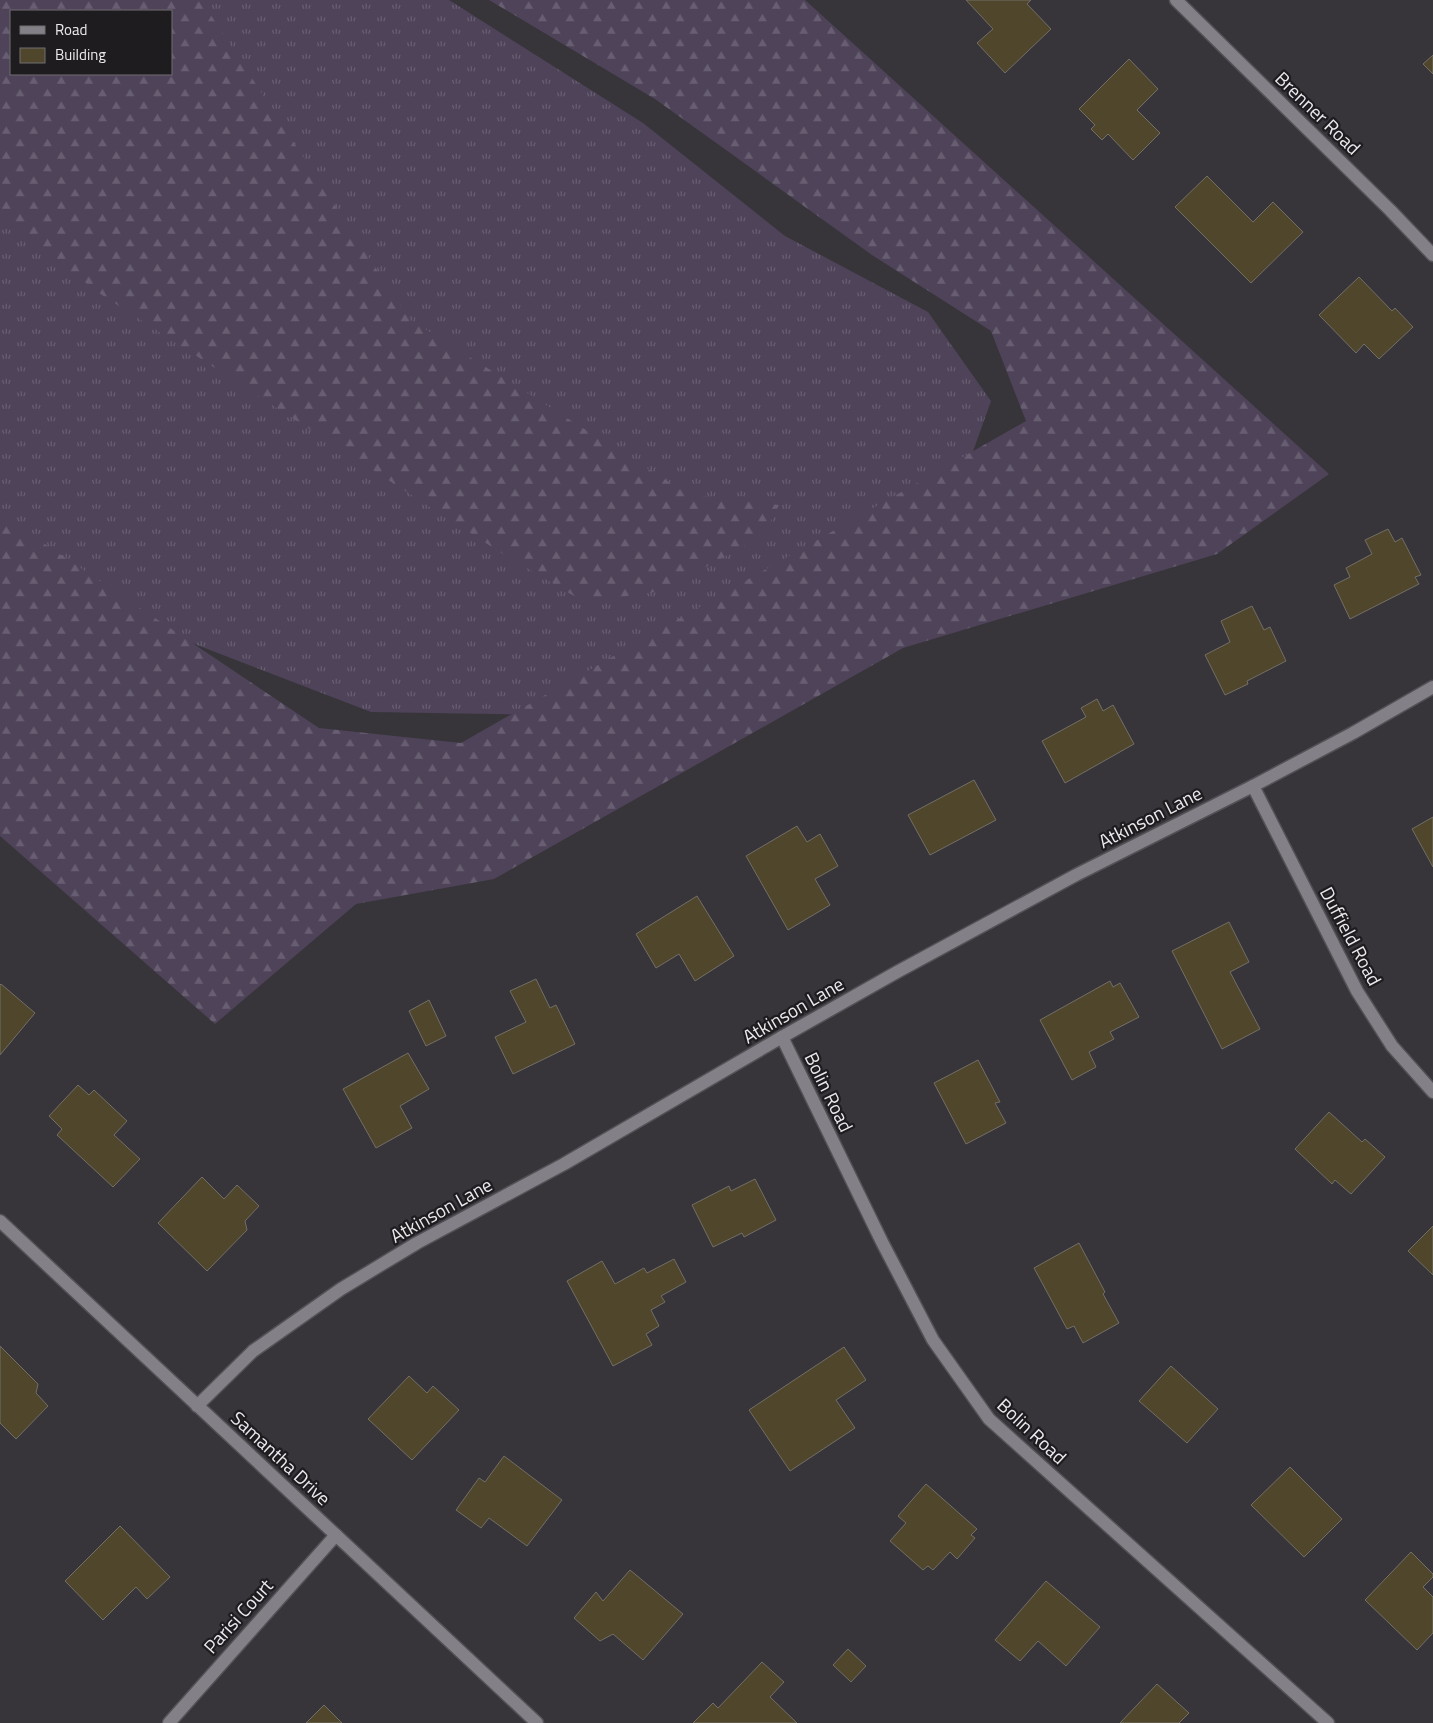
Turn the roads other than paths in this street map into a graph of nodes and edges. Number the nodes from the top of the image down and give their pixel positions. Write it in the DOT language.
graph roads {
  1 [pos="1176,0"];
  2 [pos="1433,256"];
  3 [pos="1433,687"];
  4 [pos="1253,786"];
  5 [pos="782,1037"];
  6 [pos="1433,1092"];
  7 [pos="0,1221"];
  8 [pos="197,1406"];
  9 [pos="336,1535"];
  10 [pos="168,1723"];
  11 [pos="537,1723"];
  12 [pos="1328,1723"];
  1 -- 2 [label="street, Brenner Road"];
  3 -- 4 [label="street, Atkinson Lane"];
  4 -- 5 [label="street, Atkinson Lane"];
  4 -- 6 [label="street, Duffield Road"];
  5 -- 8 [label="street, Atkinson Lane"];
  5 -- 12 [label="street, Bolin Road"];
  7 -- 8 [label="street, Samantha Drive"];
  8 -- 9 [label="street, Samantha Drive"];
  9 -- 10 [label="street, Parisi Court"];
  9 -- 11 [label="street, Samantha Drive"];
}
